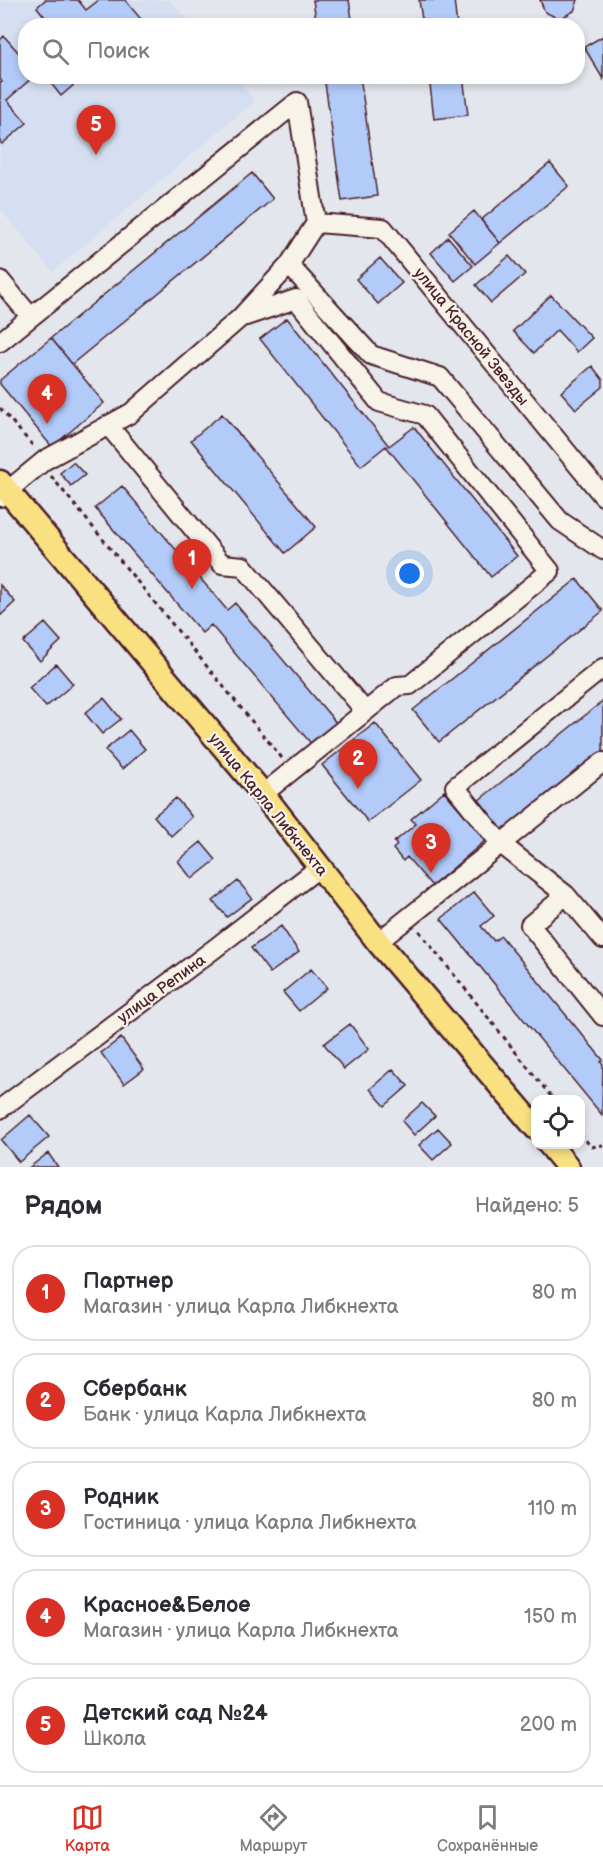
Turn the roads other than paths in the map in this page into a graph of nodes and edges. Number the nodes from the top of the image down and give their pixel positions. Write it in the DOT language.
graph roads {
  1 [pos="316,223"];
  2 [pos="289,265"];
  3 [pos="0,280"];
  4 [pos="30,316"];
  5 [pos="240,318"];
  6 [pos="0,342"];
  7 [pos="108,425"];
  8 [pos="2,490"];
  9 [pos="603,496"];
  10 [pos="603,549"];
  11 [pos="603,668"];
  12 [pos="365,711"];
  13 [pos="603,762"];
  14 [pos="262,794"];
  15 [pos="501,844"];
  16 [pos="325,866"];
  17 [pos="566,895"];
  18 [pos="603,939"];
  19 [pos="378,942"];
  20 [pos="603,1016"];
  21 [pos="0,1109"];
  22 [pos="531,1122"];
  23 [pos="553,1149"];
  24 [pos="568,1167"];
  1 -- 2 [label="street"];
  1 -- 4 [label="street"];
  1 -- 9 [label="street, улица Красной Звезды"];
  2 -- 5 [label="street"];
  2 -- 10 [label="street"];
  3 -- 4 [label="street"];
  4 -- 6 [label="street"];
  5 -- 7 [label="street"];
  5 -- 12 [label="street"];
  7 -- 8 [label="street"];
  7 -- 12 [label="street"];
  8 -- 14 [label="main road, улица Карла Либкнехта"];
  11 -- 15 [label="street"];
  12 -- 14 [label="street"];
  13 -- 15 [label="street"];
  14 -- 16 [label="main road, улица Карла Либкнехта"];
  15 -- 17 [label="street"];
  15 -- 19 [label="street"];
  16 -- 19 [label="main road, улица Карла Либкнехта"];
  16 -- 21 [label="street, улица Репина"];
  17 -- 18 [label="street"];
  17 -- 20 [label="street"];
  19 -- 22 [label="main road, улица Карла Либкнехта"];
  23 -- 24 [label="main road"];
}
